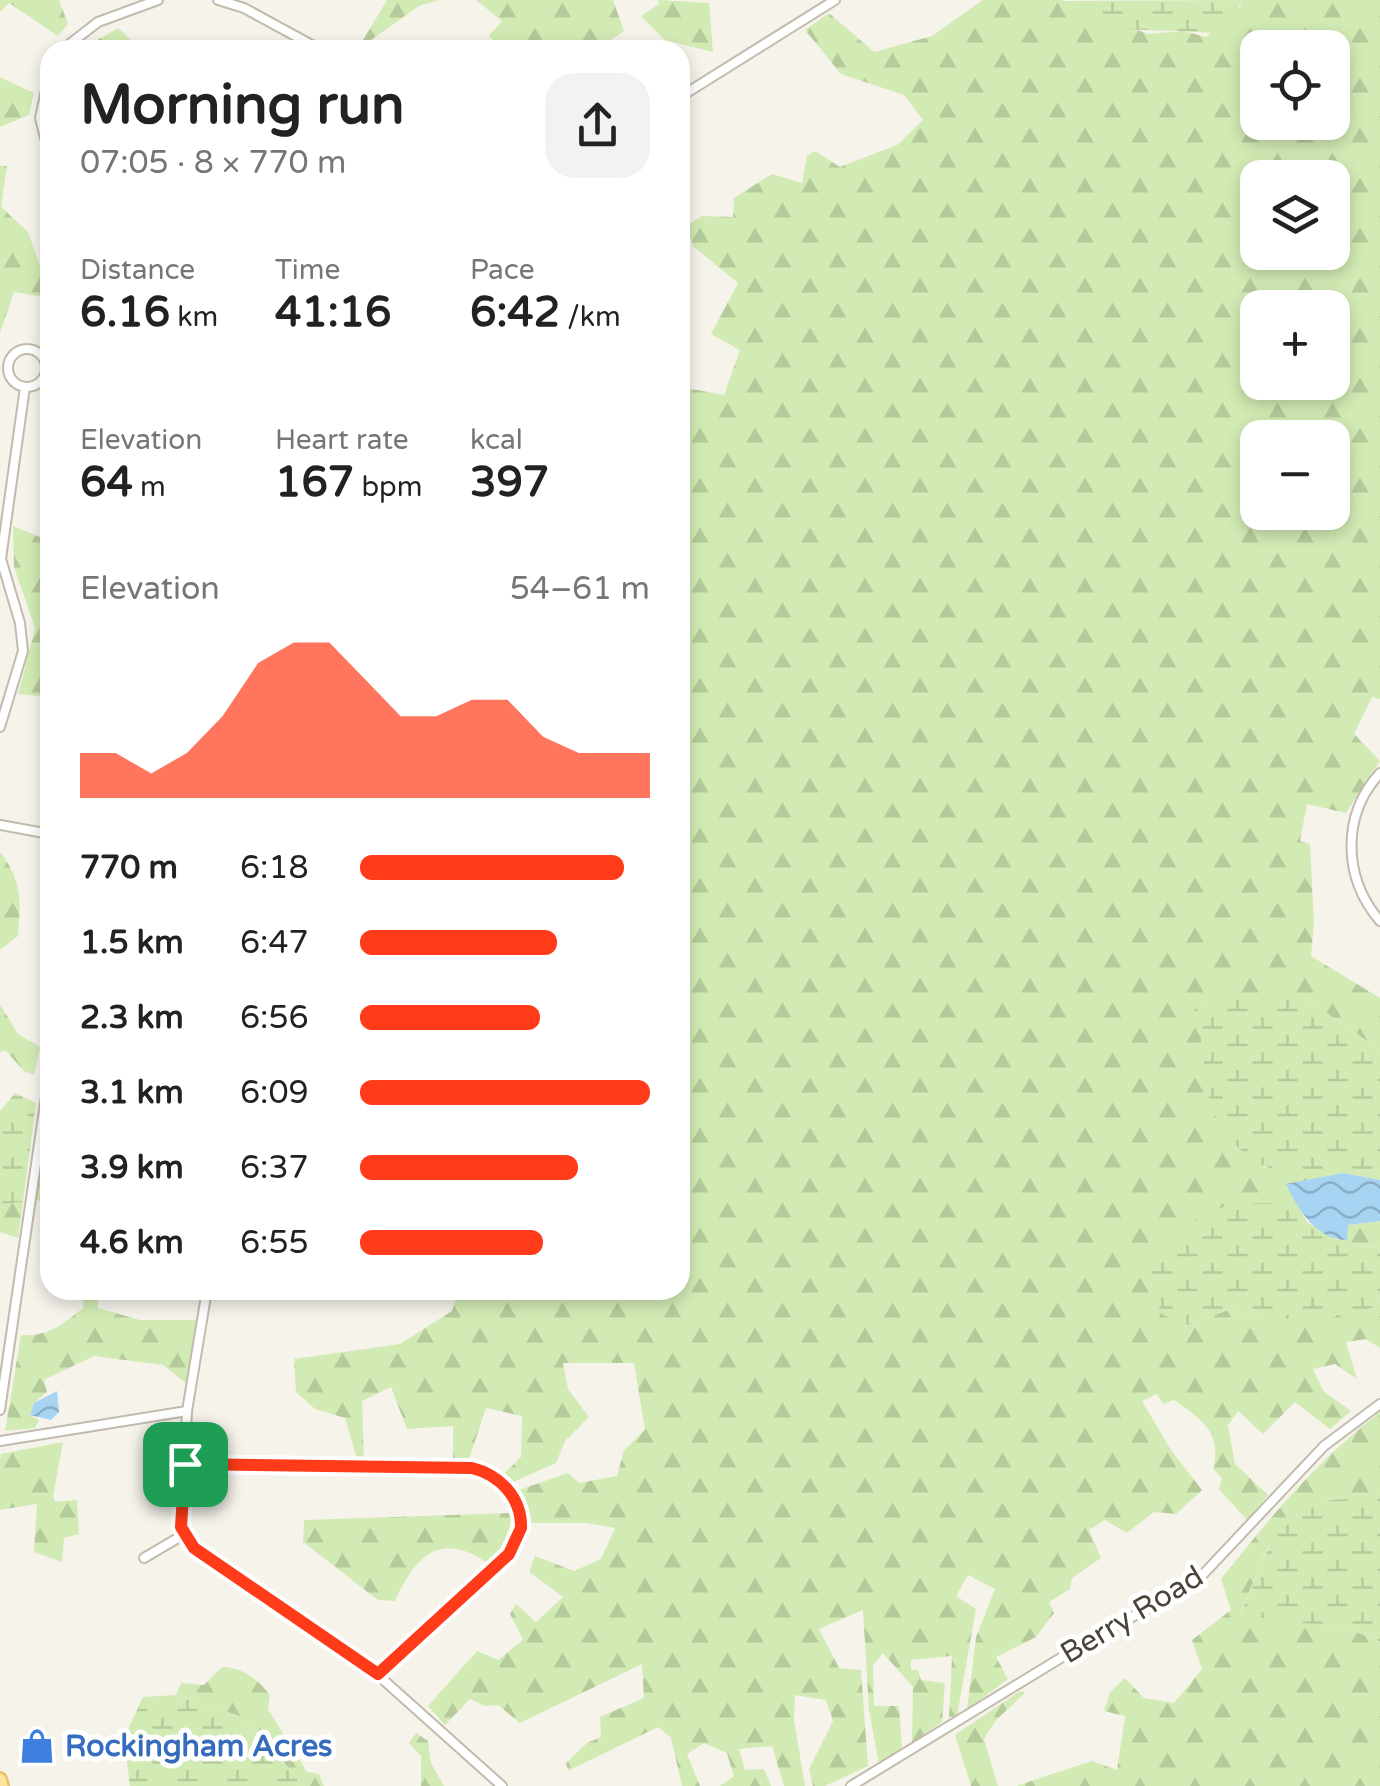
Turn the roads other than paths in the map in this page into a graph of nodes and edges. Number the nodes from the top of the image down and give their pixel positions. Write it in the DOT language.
graph roads {
  1 [pos="158,0"];
  2 [pos="218,0"];
  3 [pos="835,0"];
  4 [pos="75,40"];
  5 [pos="303,40"];
  6 [pos="690,91"];
  7 [pos="40,354"];
  8 [pos="40,382"];
  9 [pos="25,387"];
  10 [pos="0,727"];
  11 [pos="1380,773"];
  12 [pos="0,825"];
  13 [pos="40,832"];
  14 [pos="1380,921"];
  15 [pos="40,1137"];
  16 [pos="205,1300"];
  17 [pos="1380,1404"];
  18 [pos="0,1410"];
  19 [pos="186,1411"];
  20 [pos="0,1440"];
  21 [pos="185,1464"];
  22 [pos="183,1535"];
  23 [pos="144,1558"];
  24 [pos="378,1674"];
  25 [pos="502,1786"];
  26 [pos="851,1786"];
  1 -- 4 [label="street"];
  2 -- 5 [label="street"];
  3 -- 6 [label="street"];
  7 -- 9 [label="street"];
  8 -- 9 [label="street"];
  9 -- 10 [label="street"];
  11 -- 14 [label="street"];
  12 -- 13 [label="street"];
  15 -- 18 [label="street"];
  16 -- 19 [label="street"];
  17 -- 26 [label="street, Berry Road"];
  19 -- 20 [label="street"];
  19 -- 21 [label="street"];
  21 -- 22 [label="street"];
  21 -- 24 [label="street"];
  22 -- 23 [label="street"];
  22 -- 24 [label="street"];
  24 -- 25 [label="street"];
}
